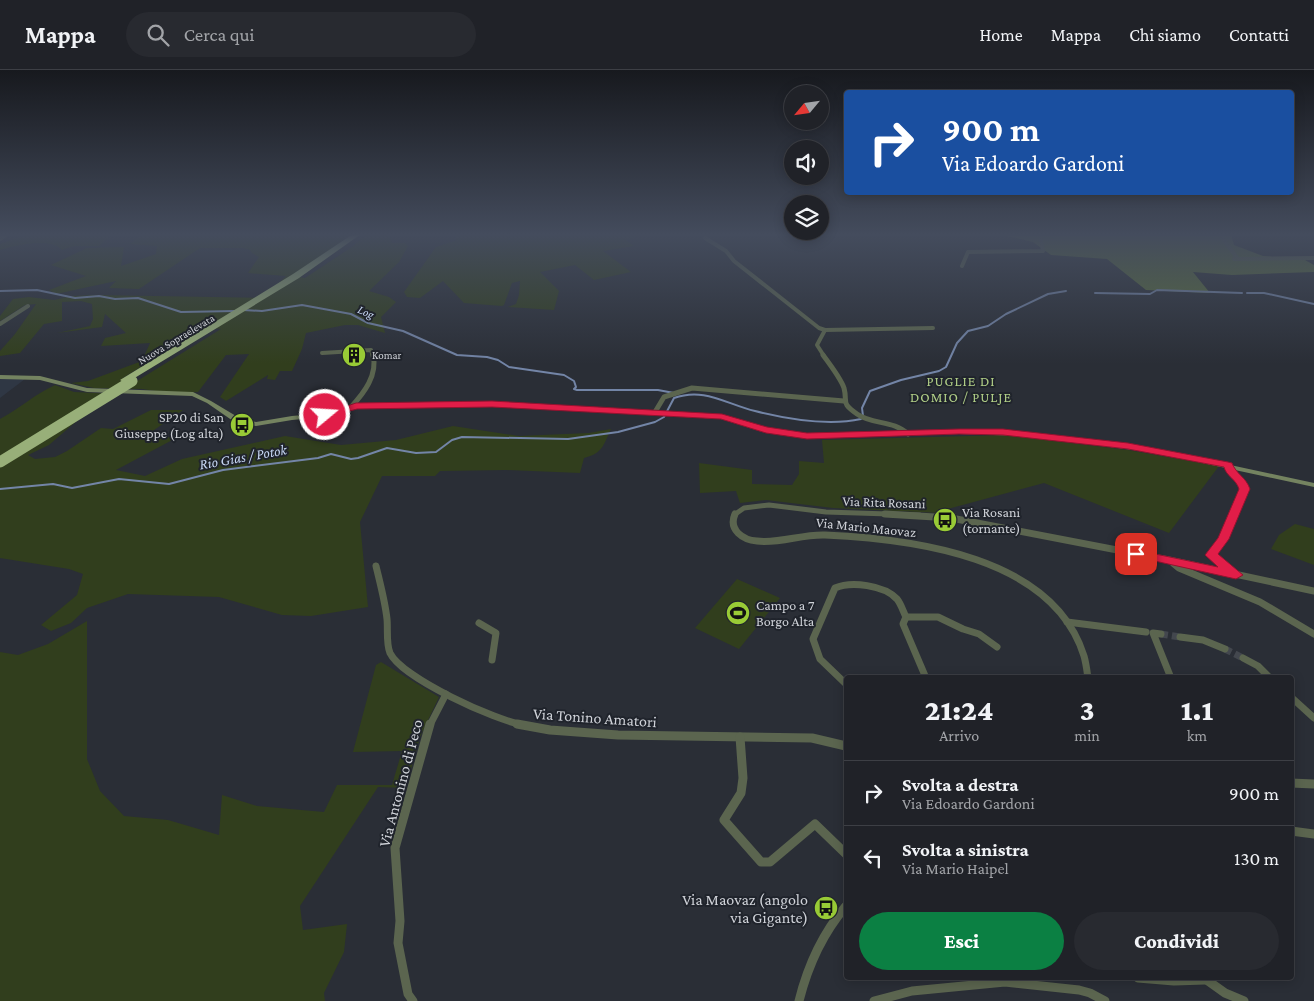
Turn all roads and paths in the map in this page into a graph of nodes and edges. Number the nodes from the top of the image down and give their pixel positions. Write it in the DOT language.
graph roads {
  1 [pos="299,277"];
  2 [pos="755,277"];
  3 [pos="28,306"];
  4 [pos="0,324"];
  5 [pos="933,328"];
  6 [pos="825,330"];
  7 [pos="322,353"];
  8 [pos="0,377"];
  9 [pos="129,380"];
  10 [pos="844,401"];
  11 [pos="351,407"];
  12 [pos="655,412"];
  13 [pos="908,434"];
  14 [pos="0,456"];
  15 [pos="0,462"];
  16 [pos="1228,466"];
  17 [pos="1314,485"];
  18 [pos="734,529"];
  19 [pos="1169,560"];
  20 [pos="376,566"];
  21 [pos="1236,575"];
  22 [pos="1314,591"];
  23 [pos="906,617"];
  24 [pos="1067,622"];
  25 [pos="480,623"];
  26 [pos="1146,632"];
  27 [pos="1161,634"];
  28 [pos="1314,634"];
  29 [pos="1180,637"];
  30 [pos="997,647"];
  31 [pos="1225,649"];
  32 [pos="1244,658"];
  33 [pos="492,660"];
  34 [pos="925,675"];
  35 [pos="1088,675"];
  36 [pos="1170,675"];
  37 [pos="1267,675"];
  38 [pos="844,682"];
  39 [pos="446,694"];
  40 [pos="1294,700"];
  41 [pos="1314,718"];
  42 [pos="740,737"];
  43 [pos="844,746"];
  44 [pos="1294,783"];
  45 [pos="1314,784"];
  46 [pos="1294,831"];
  47 [pos="1314,834"];
  48 [pos="844,852"];
  49 [pos="844,909"];
  50 [pos="1162,980"];
  51 [pos="1189,980"];
  52 [pos="1206,980"];
  53 [pos="413,1001"];
  54 [pos="799,1001"];
  55 [pos="874,1001"];
  56 [pos="1105,1001"];
  57 [pos="1244,1001"];
  1 -- 9 [label="highway, Nuova Sopraelevata"];
  2 -- 6 [label="street"];
  3 -- 4 [label="street"];
  5 -- 6 [label="street"];
  6 -- 10 [label="street"];
  7 -- 11 [label="street"];
  8 -- 11 [label="street"];
  9 -- 14 [label="highway, Nuova Sopraelevata"];
  9 -- 15 [label="highway, Nuova Sopraelevata, bridge"];
  10 -- 12 [label="street"];
  10 -- 13 [label="street"];
  11 -- 12 [label="street"];
  12 -- 13 [label="street"];
  13 -- 16 [label="street"];
  16 -- 17 [label="street"];
  16 -- 21 [label="street"];
  18 -- 19 [label="street, Via Rita Rosani"];
  18 -- 24 [label="street, Via Mario Maovaz"];
  19 -- 21 [label="street, Via Rita Rosani"];
  19 -- 28 [label="street"];
  20 -- 39 [label="street, Via Tonino Amatori"];
  21 -- 22 [label="street, Via Rita Rosani"];
  23 -- 30 [label="street"];
  23 -- 34 [label="street"];
  23 -- 38 [label="street"];
  24 -- 26 [label="street"];
  24 -- 35 [label="street, Via Mario Maovaz"];
  25 -- 33 [label="street"];
  27 -- 36 [label="street"];
  29 -- 31 [label="street"];
  32 -- 37 [label="street"];
  39 -- 42 [label="street, Via Tonino Amatori"];
  39 -- 53 [label="street, Via Antonino di Peco"];
  40 -- 41 [label="street"];
  42 -- 43 [label="street, Via Tonino Amatori"];
  42 -- 48 [label="street"];
  44 -- 45 [label="street"];
  46 -- 47 [label="street"];
  49 -- 54 [label="street"];
  50 -- 51 [label="street"];
  52 -- 57 [label="street"];
  55 -- 56 [label="street"];
}
